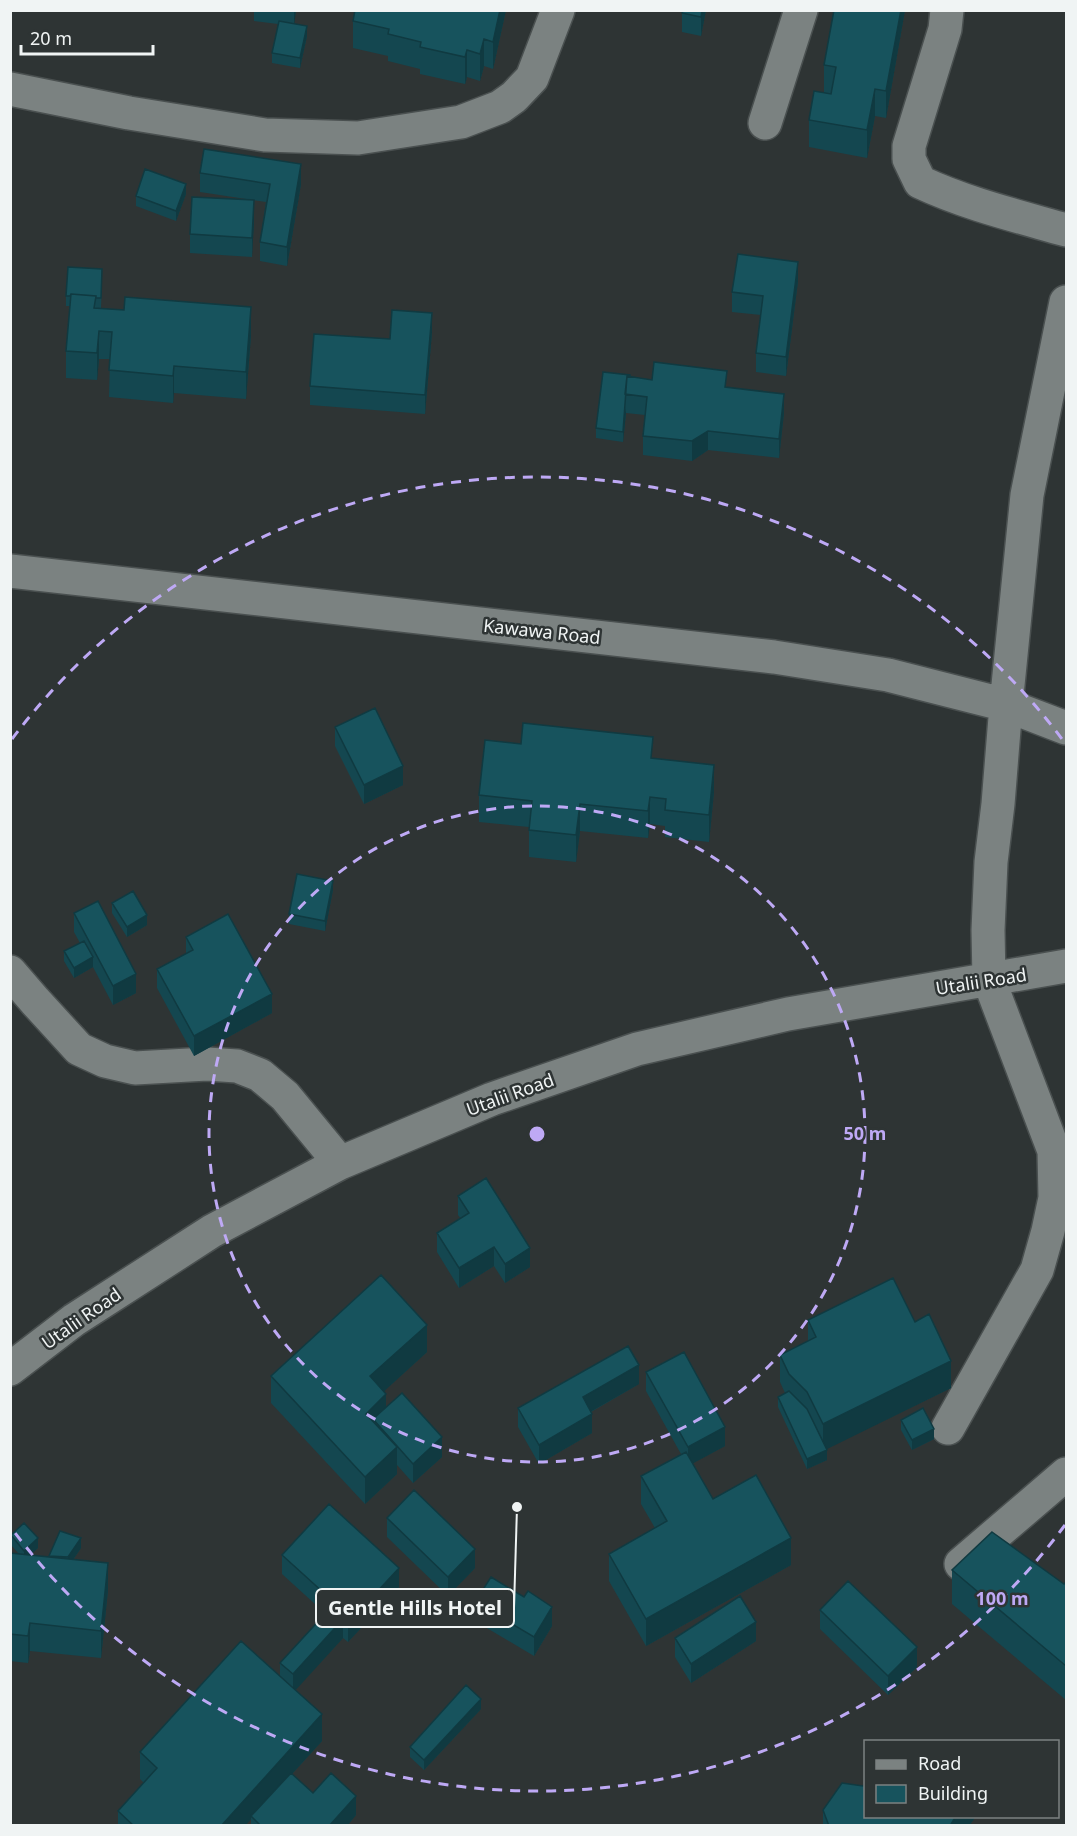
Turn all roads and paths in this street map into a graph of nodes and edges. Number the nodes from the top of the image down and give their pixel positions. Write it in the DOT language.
graph roads {
  1 [pos="558,10"];
  2 [pos="801,10"];
  3 [pos="946,10"];
  4 [pos="10,89"];
  5 [pos="765,123"];
  6 [pos="1066,230"];
  7 [pos="1066,302"];
  8 [pos="10,571"];
  9 [pos="1006,705"];
  10 [pos="1066,728"];
  11 [pos="1066,966"];
  12 [pos="10,972"];
  13 [pos="989,980"];
  14 [pos="340,1163"];
  15 [pos="10,1369"];
  16 [pos="948,1428"];
  17 [pos="1066,1474"];
  18 [pos="952,1572"];
  1 -- 4 [label="street"];
  2 -- 5 [label="street"];
  3 -- 6 [label="street"];
  7 -- 9 [label="street"];
  8 -- 9 [label="street, Kawawa Road"];
  9 -- 10 [label="street, Kawawa Road"];
  9 -- 13 [label="street"];
  11 -- 13 [label="street, Utalii Road"];
  12 -- 14 [label="street"];
  13 -- 14 [label="street, Utalii Road"];
  13 -- 16 [label="street"];
  14 -- 15 [label="street, Utalii Road"];
  17 -- 18 [label="street"];
}
